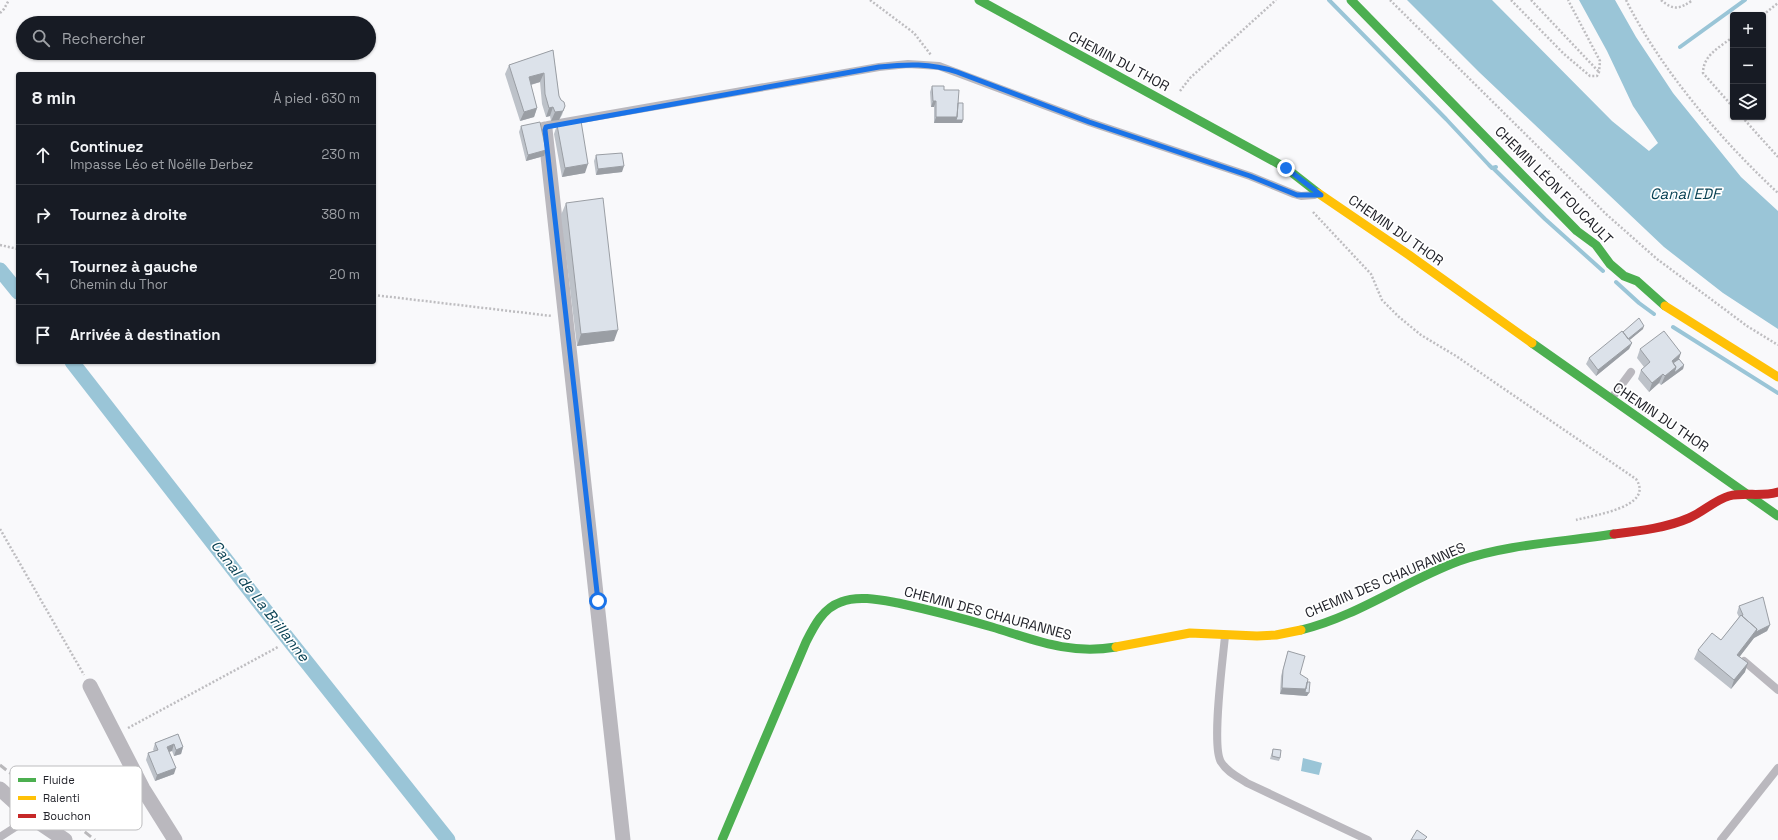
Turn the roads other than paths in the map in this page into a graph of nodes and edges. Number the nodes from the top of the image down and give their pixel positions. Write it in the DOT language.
graph roads {
  1 [pos="979,0"];
  2 [pos="1351,0"];
  3 [pos="545,129"];
  4 [pos="1321,195"];
  5 [pos="1631,372"];
  6 [pos="1778,377"];
  7 [pos="1611,400"];
  8 [pos="1778,492"];
  9 [pos="1750,496"];
  10 [pos="1778,516"];
  11 [pos="1225,635"];
  12 [pos="1744,661"];
  13 [pos="90,686"];
  14 [pos="1778,690"];
  15 [pos="131,766"];
  16 [pos="1778,768"];
  17 [pos="142,787"];
  18 [pos="0,789"];
  19 [pos="10,798"];
  20 [pos="11,830"];
  21 [pos="50,830"];
  22 [pos="0,837"];
  23 [pos="65,840"];
  24 [pos="175,840"];
  25 [pos="623,840"];
  26 [pos="722,840"];
  27 [pos="1368,840"];
  28 [pos="1722,840"];
  1 -- 4 [label="street, CHEMIN DU THOR"];
  2 -- 6 [label="street, CHEMIN LÉON FOUCAULT"];
  3 -- 4 [label="lane"];
  3 -- 25 [label="street"];
  4 -- 7 [label="street, CHEMIN DU THOR"];
  5 -- 7 [label="lane"];
  7 -- 9 [label="street, CHEMIN DU THOR"];
  8 -- 9 [label="street, CHEMIN DES CHAURANNES"];
  9 -- 10 [label="street, CHEMIN DU THOR"];
  9 -- 11 [label="street, CHEMIN DES CHAURANNES"];
  11 -- 26 [label="street, CHEMIN DES CHAURANNES"];
  11 -- 27 [label="lane"];
  12 -- 14 [label="lane"];
  13 -- 15 [label="street"];
  16 -- 28 [label="lane"];
  17 -- 24 [label="street"];
  18 -- 19 [label="street"];
  20 -- 22 [label="lane"];
  21 -- 23 [label="street"];
}
